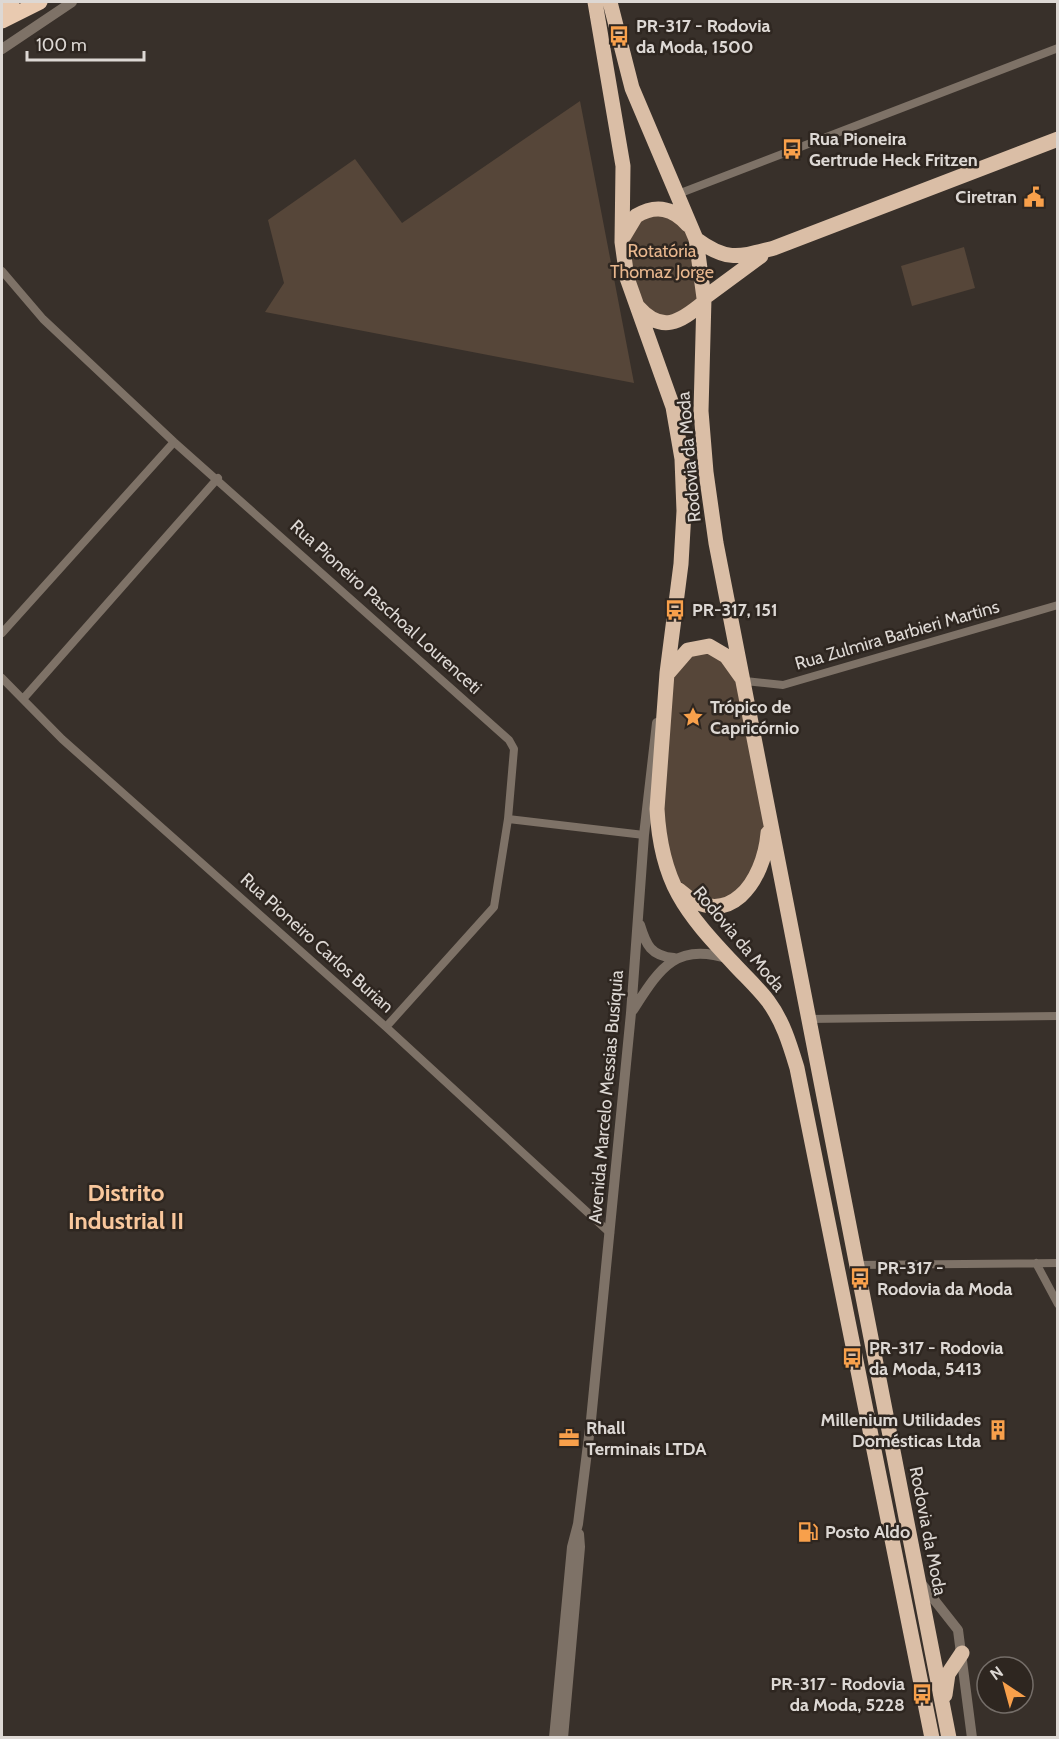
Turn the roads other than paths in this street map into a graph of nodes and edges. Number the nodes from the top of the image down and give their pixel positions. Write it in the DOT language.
graph roads {
  1 [pos="12,2"];
  2 [pos="40,2"];
  3 [pos="72,2"];
  4 [pos="595,2"];
  5 [pos="610,2"];
  6 [pos="2,8"];
  7 [pos="2,21"];
  8 [pos="1058,48"];
  9 [pos="2,49"];
  10 [pos="1058,139"];
  11 [pos="678,194"];
  12 [pos="694,234"];
  13 [pos="622,242"];
  14 [pos="774,248"];
  15 [pos="2,271"];
  16 [pos="704,301"];
  17 [pos="634,303"];
  18 [pos="174,442"];
  19 [pos="218,478"];
  20 [pos="1058,605"];
  21 [pos="2,633"];
  22 [pos="668,673"];
  23 [pos="2,678"];
  24 [pos="745,681"];
  25 [pos="23,699"];
  26 [pos="508,819"];
  27 [pos="770,819"];
  28 [pos="644,835"];
  29 [pos="670,882"];
  30 [pos="638,919"];
  31 [pos="674,958"];
  32 [pos="729,960"];
  33 [pos="631,1013"];
  34 [pos="1058,1016"];
  35 [pos="807,1019"];
  36 [pos="386,1027"];
  37 [pos="610,1233"];
  38 [pos="1036,1263"];
  39 [pos="1058,1263"];
  40 [pos="856,1264"];
  41 [pos="1058,1304"];
  42 [pos="917,1578"];
  43 [pos="568,1645"];
  44 [pos="962,1653"];
  45 [pos="944,1713"];
  46 [pos="554,1737"];
  47 [pos="563,1737"];
  48 [pos="932,1737"];
  49 [pos="949,1737"];
  50 [pos="972,1737"];
  1 -- 6 [label="highway"];
  2 -- 7 [label="highway"];
  3 -- 9 [label="street"];
  4 -- 13 [label="highway"];
  5 -- 11 [label="highway"];
  8 -- 11 [label="street"];
  10 -- 14 [label="highway"];
  11 -- 12 [label="highway"];
  12 -- 13 [label="highway"];
  12 -- 14 [label="highway"];
  12 -- 16 [label="highway"];
  13 -- 17 [label="highway"];
  14 -- 16 [label="highway"];
  15 -- 18 [label="street, Rua Pioneiro Paschoal Lourenceti"];
  16 -- 17 [label="highway"];
  16 -- 24 [label="highway, Rodovia da Moda"];
  17 -- 22 [label="highway, Rodovia da Moda"];
  18 -- 19 [label="street, Rua Pioneiro Paschoal Lourenceti"];
  18 -- 21 [label="street"];
  19 -- 25 [label="street"];
  19 -- 26 [label="street, Rua Pioneiro Paschoal Lourenceti"];
  20 -- 24 [label="street, Rua Zulmira Barbieri Martins"];
  22 -- 24 [label="highway"];
  22 -- 28 [label="street, Avenida Marcelo Messias Busíquia"];
  22 -- 29 [label="highway, Rodovia da Moda"];
  23 -- 25 [label="street, Rua Pioneiro Carlos Burian"];
  24 -- 27 [label="highway, Rodovia da Moda"];
  25 -- 36 [label="street, Rua Pioneiro Carlos Burian"];
  26 -- 28 [label="street"];
  26 -- 36 [label="street, Rua Pioneiro Paschoal Lourenceti"];
  27 -- 29 [label="highway"];
  27 -- 35 [label="highway, Rodovia da Moda"];
  28 -- 30 [label="street, Avenida Marcelo Messias Busíquia"];
  29 -- 32 [label="highway, Rodovia da Moda"];
  30 -- 31 [label="street"];
  30 -- 33 [label="street, Avenida Marcelo Messias Busíquia"];
  31 -- 32 [label="street"];
  31 -- 33 [label="street"];
  32 -- 48 [label="highway, Rodovia da Moda"];
  33 -- 37 [label="street, Avenida Marcelo Messias Busíquia"];
  34 -- 35 [label="street"];
  35 -- 40 [label="highway, Rodovia da Moda"];
  36 -- 37 [label="street, Rua Pioneiro Carlos Burian"];
  37 -- 43 [label="street, Avenida Marcelo Messias Busíquia"];
  38 -- 39 [label="street"];
  38 -- 40 [label="street"];
  38 -- 41 [label="street"];
  40 -- 42 [label="highway, Rodovia da Moda"];
  42 -- 44 [label="street"];
  42 -- 45 [label="highway, Rodovia da Moda"];
  43 -- 46 [label="street, Avenida Marcelo Messias Busíquia"];
  43 -- 47 [label="street, Avenida Marcelo Messias Busíquia"];
  44 -- 45 [label="highway"];
  44 -- 50 [label="street"];
  45 -- 49 [label="highway, Rodovia da Moda"];
}
